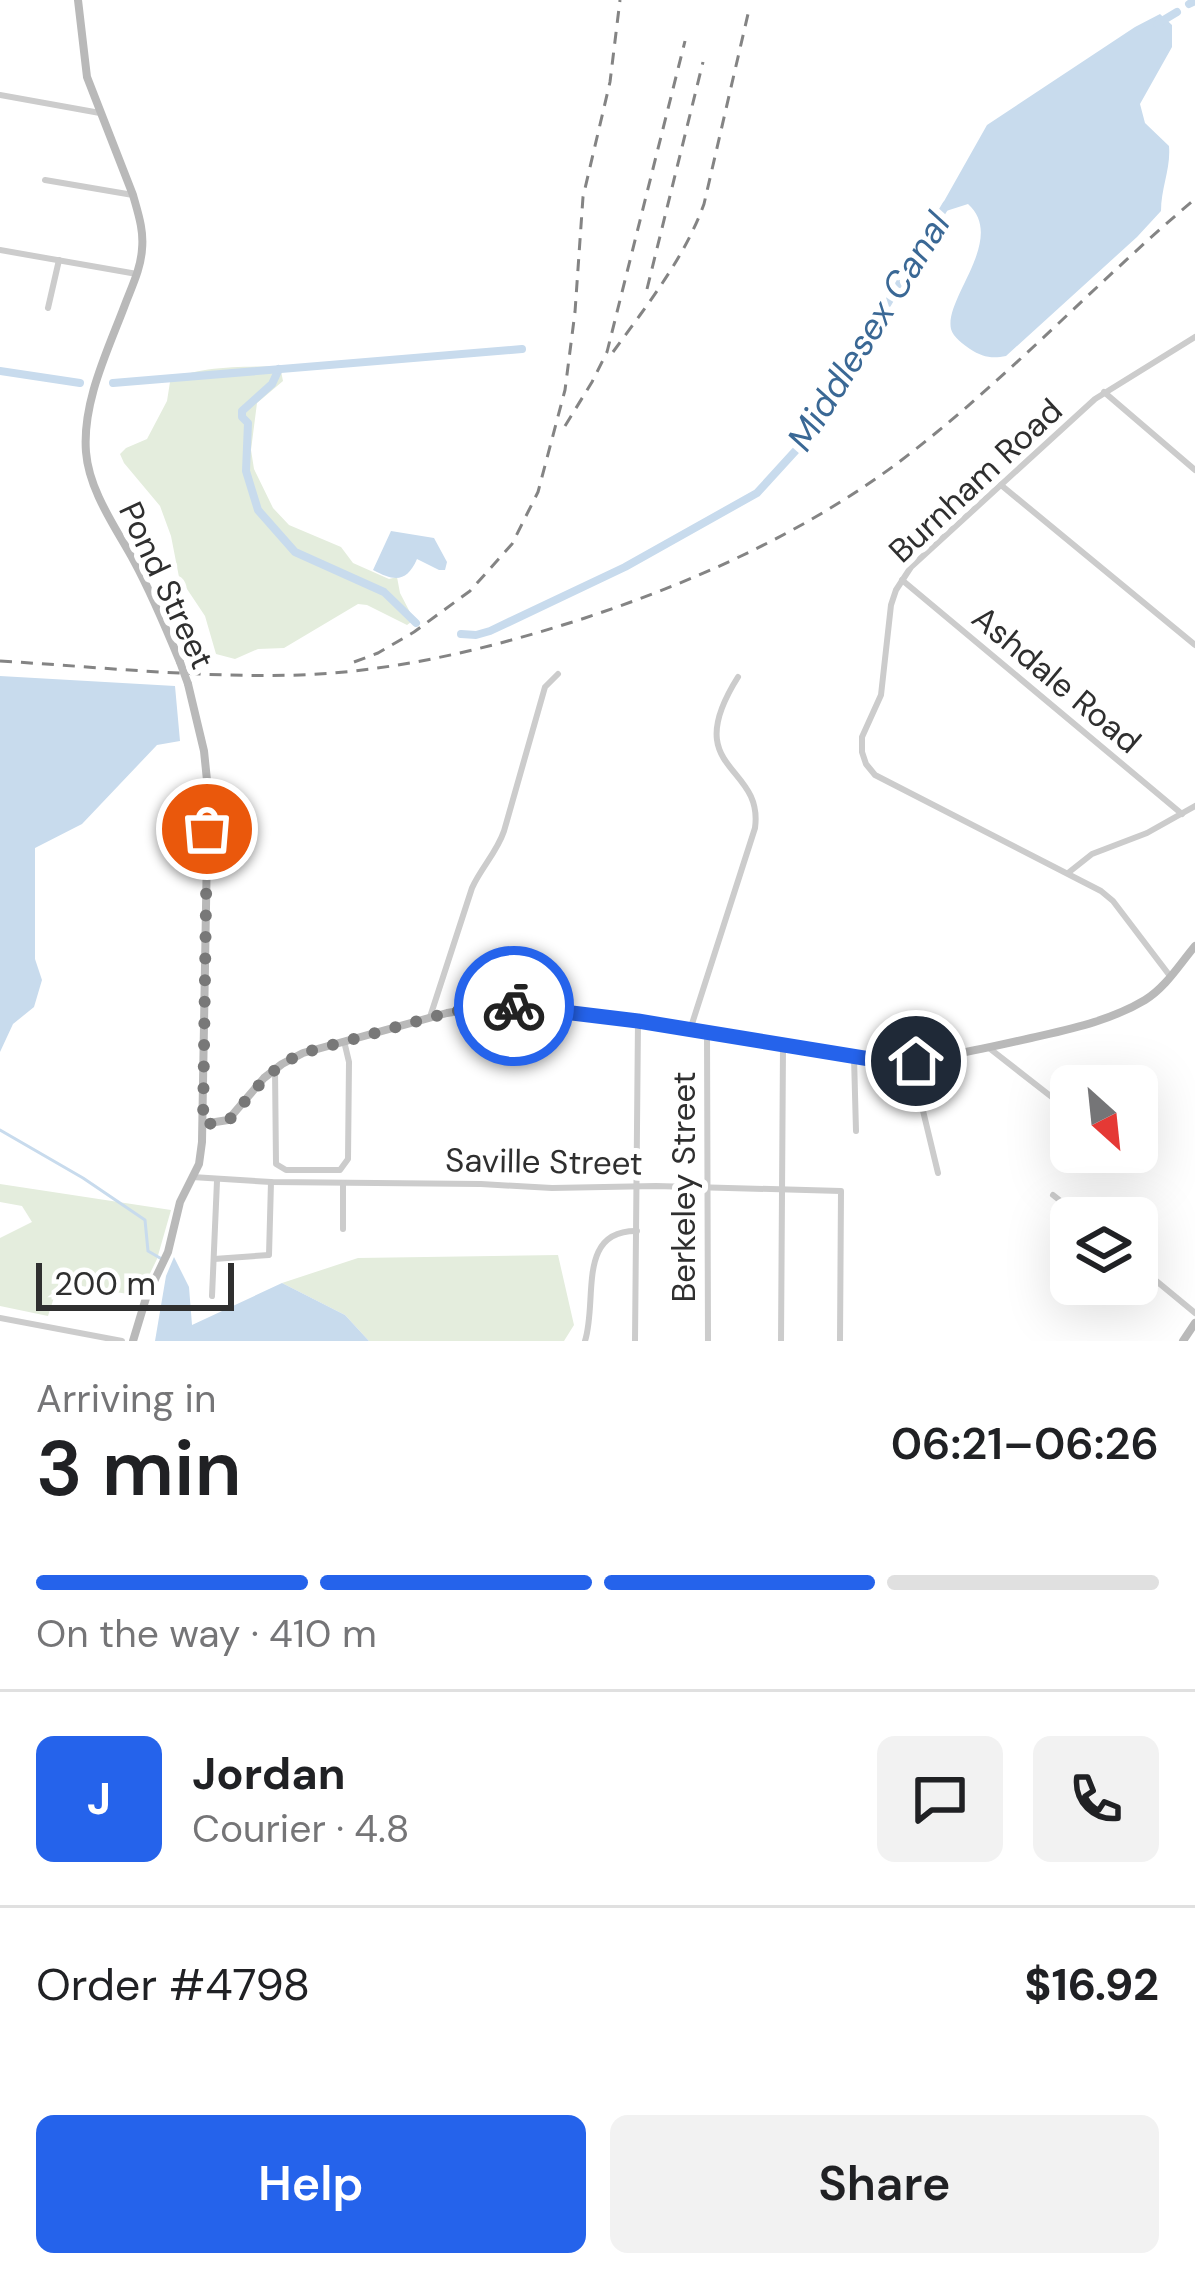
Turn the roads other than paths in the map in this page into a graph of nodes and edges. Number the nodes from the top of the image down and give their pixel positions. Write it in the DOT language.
graph roads {
  1 [pos="78,0"];
  2 [pos="0,95"];
  3 [pos="100,113"];
  4 [pos="44,180"];
  5 [pos="133,195"];
  6 [pos="0,250"];
  7 [pos="59,260"];
  8 [pos="136,274"];
  9 [pos="48,308"];
  10 [pos="1195,337"];
  11 [pos="1104,392"];
  12 [pos="1195,470"];
  13 [pos="1001,485"];
  14 [pos="902,580"];
  15 [pos="1195,645"];
  16 [pos="558,674"];
  17 [pos="738,677"];
  18 [pos="1195,806"];
  19 [pos="1182,814"];
  20 [pos="1068,873"];
  21 [pos="1195,946"];
  22 [pos="1170,976"];
  23 [pos="430,1017"];
  24 [pos="638,1021"];
  25 [pos="690,1030"];
  26 [pos="706,1033"];
  27 [pos="344,1041"];
  28 [pos="783,1046"];
  29 [pos="988,1048"];
  30 [pos="854,1057"];
  31 [pos="911,1061"];
  32 [pos="275,1069"];
  33 [pos="250,1092"];
  34 [pos="1050,1096"];
  35 [pos="275,1102"];
  36 [pos="203,1124"];
  37 [pos="856,1131"];
  38 [pos="938,1172"];
  39 [pos="192,1178"];
  40 [pos="218,1181"];
  41 [pos="271,1183"];
  42 [pos="343,1183"];
  43 [pos="637,1186"];
  44 [pos="707,1187"];
  45 [pos="782,1189"];
  46 [pos="1053,1195"];
  47 [pos="1056,1197"];
  48 [pos="343,1229"];
  49 [pos="637,1231"];
  50 [pos="214,1258"];
  51 [pos="1158,1282"];
  52 [pos="212,1296"];
  53 [pos="1195,1313"];
  54 [pos="0,1318"];
  55 [pos="1195,1323"];
  56 [pos="122,1341"];
  57 [pos="134,1341"];
  58 [pos="585,1341"];
  59 [pos="635,1341"];
  60 [pos="708,1341"];
  61 [pos="781,1341"];
  62 [pos="840,1341"];
  63 [pos="1183,1341"];
  1 -- 3 [label="street, Pond Street"];
  2 -- 3 [label="street"];
  3 -- 5 [label="street, Pond Street"];
  4 -- 5 [label="street"];
  5 -- 8 [label="street, Pond Street"];
  6 -- 7 [label="street"];
  7 -- 8 [label="street"];
  7 -- 9 [label="street"];
  8 -- 36 [label="street, Pond Street, bridge"];
  10 -- 11 [label="street, Burnham Road"];
  11 -- 12 [label="street"];
  11 -- 13 [label="street, Burnham Road"];
  13 -- 14 [label="street, Burnham Road"];
  13 -- 15 [label="street"];
  14 -- 19 [label="street, Ashdale Road"];
  14 -- 20 [label="street, Burnham Road"];
  16 -- 23 [label="street"];
  17 -- 25 [label="street"];
  18 -- 19 [label="street"];
  19 -- 20 [label="street"];
  20 -- 22 [label="street, Burnham Road"];
  21 -- 22 [label="street"];
  22 -- 29 [label="street"];
  23 -- 24 [label="street"];
  23 -- 27 [label="street"];
  24 -- 25 [label="street"];
  24 -- 43 [label="street"];
  25 -- 26 [label="street"];
  26 -- 28 [label="street"];
  26 -- 44 [label="street, Berkeley Street"];
  27 -- 32 [label="street"];
  27 -- 35 [label="street"];
  28 -- 30 [label="street"];
  28 -- 45 [label="street"];
  29 -- 31 [label="street"];
  29 -- 34 [label="street"];
  30 -- 31 [label="street"];
  30 -- 37 [label="street"];
  31 -- 38 [label="street"];
  32 -- 33 [label="street"];
  32 -- 35 [label="street"];
  33 -- 35 [label="street"];
  33 -- 36 [label="street"];
  36 -- 39 [label="street, Pond Street"];
  39 -- 40 [label="street, Saville Street"];
  39 -- 57 [label="street, Pond Street"];
  40 -- 41 [label="street, Saville Street"];
  40 -- 50 [label="street"];
  41 -- 42 [label="street, Saville Street"];
  41 -- 50 [label="street"];
  42 -- 43 [label="street, Saville Street"];
  42 -- 48 [label="street"];
  43 -- 44 [label="street, Saville Street"];
  43 -- 49 [label="street"];
  44 -- 45 [label="street, Saville Street"];
  44 -- 60 [label="street, Berkeley Street"];
  45 -- 61 [label="street"];
  45 -- 62 [label="street, Saville Street"];
  46 -- 47 [label="street"];
  49 -- 58 [label="street"];
  49 -- 59 [label="street"];
  50 -- 52 [label="street"];
  51 -- 53 [label="street"];
  54 -- 56 [label="street"];
  55 -- 63 [label="street"];
}
